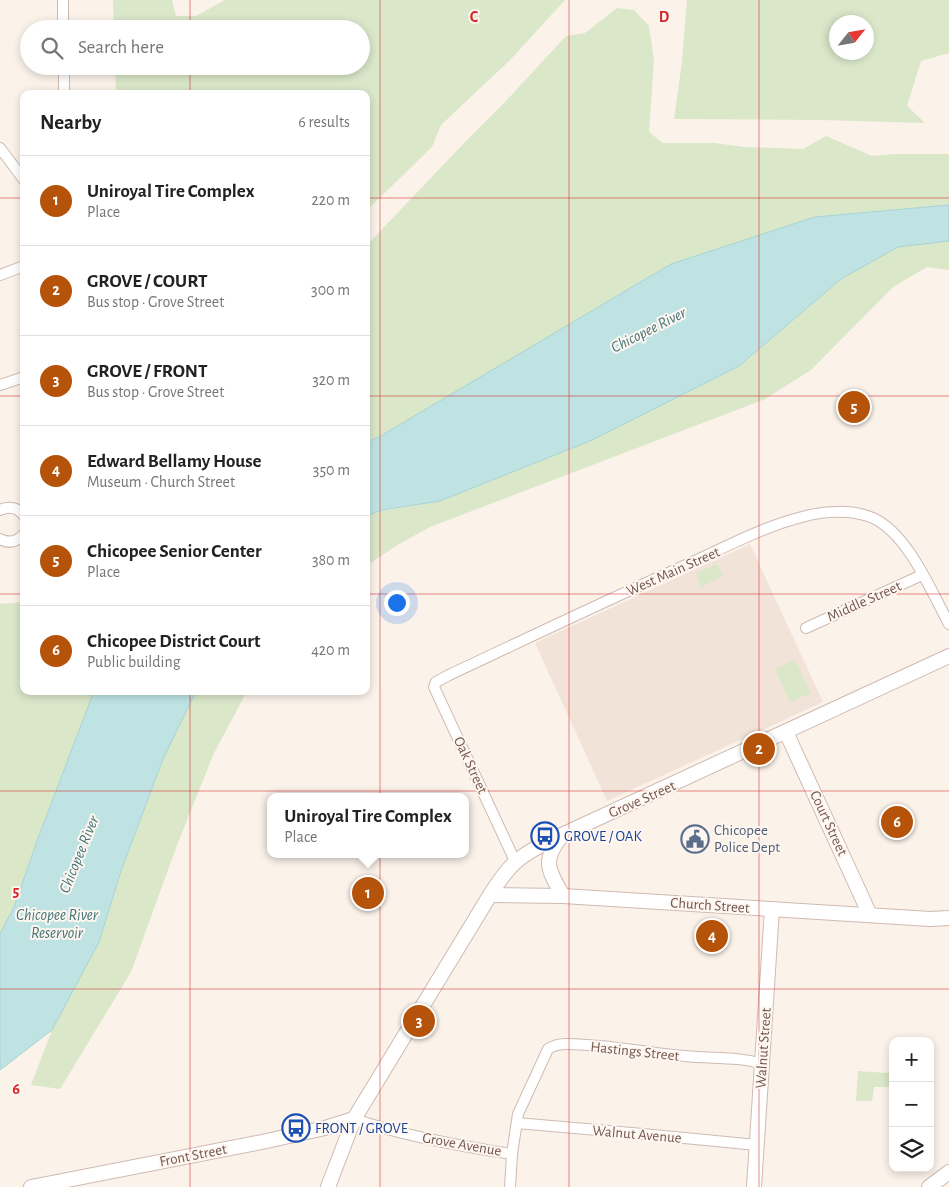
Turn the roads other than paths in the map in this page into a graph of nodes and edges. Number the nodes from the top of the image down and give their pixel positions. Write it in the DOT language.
graph roads {
  1 [pos="63,0"];
  2 [pos="63,20"];
  3 [pos="64,75"];
  4 [pos="64,90"];
  5 [pos="0,148"];
  6 [pos="3,159"];
  7 [pos="20,174"];
  8 [pos="20,267"];
  9 [pos="0,274"];
  10 [pos="20,378"];
  11 [pos="0,385"];
  12 [pos="0,510"];
  13 [pos="20,512"];
  14 [pos="20,538"];
  15 [pos="0,539"];
  16 [pos="922,575"];
  17 [pos="949,624"];
  18 [pos="806,628"];
  19 [pos="949,656"];
  20 [pos="449,675"];
  21 [pos="786,732"];
  22 [pos="562,835"];
  23 [pos="515,861"];
  24 [pos="490,895"];
  25 [pos="563,896"];
  26 [pos="772,909"];
  27 [pos="870,915"];
  28 [pos="949,918"];
  29 [pos="930,919"];
  30 [pos="949,922"];
  31 [pos="762,1064"];
  32 [pos="354,1119"];
  33 [pos="517,1123"];
  34 [pos="757,1145"];
  35 [pos="512,1154"];
  36 [pos="949,1172"];
  37 [pos="31,1187"];
  38 [pos="328,1187"];
  39 [pos="510,1187"];
  40 [pos="754,1187"];
  41 [pos="929,1187"];
  1 -- 2 [label="street"];
  3 -- 4 [label="street"];
  5 -- 6 [label="street"];
  6 -- 7 [label="street"];
  8 -- 9 [label="street"];
  10 -- 11 [label="street"];
  12 -- 13 [label="street"];
  14 -- 15 [label="street"];
  16 -- 17 [label="street, West Main Street"];
  16 -- 18 [label="street, Middle Street"];
  16 -- 20 [label="street, West Main Street"];
  19 -- 21 [label="main road, Grove Street"];
  20 -- 23 [label="street, Oak Street"];
  21 -- 22 [label="main road, Grove Street"];
  21 -- 27 [label="main road, Court Street"];
  22 -- 23 [label="main road, Grove Street"];
  22 -- 25 [label="main road"];
  23 -- 24 [label="main road, Grove Street"];
  24 -- 25 [label="main road, Church Street"];
  24 -- 32 [label="main road, Grove Street"];
  25 -- 26 [label="main road, Church Street"];
  26 -- 27 [label="main road, Church Street"];
  26 -- 31 [label="main road, Walnut Street"];
  27 -- 29 [label="main road, Church Street"];
  28 -- 29 [label="main road, Church Street"];
  29 -- 30 [label="main road, Church Street"];
  31 -- 33 [label="street, Hastings Street"];
  31 -- 34 [label="main road, Walnut Street"];
  32 -- 35 [label="street, Grove Avenue"];
  32 -- 37 [label="main road, Front Street"];
  32 -- 38 [label="main road, Grove Street"];
  33 -- 34 [label="street, Walnut Avenue"];
  33 -- 35 [label="street"];
  34 -- 40 [label="main road, Walnut Street"];
  35 -- 39 [label="street"];
  36 -- 41 [label="main road"];
}
